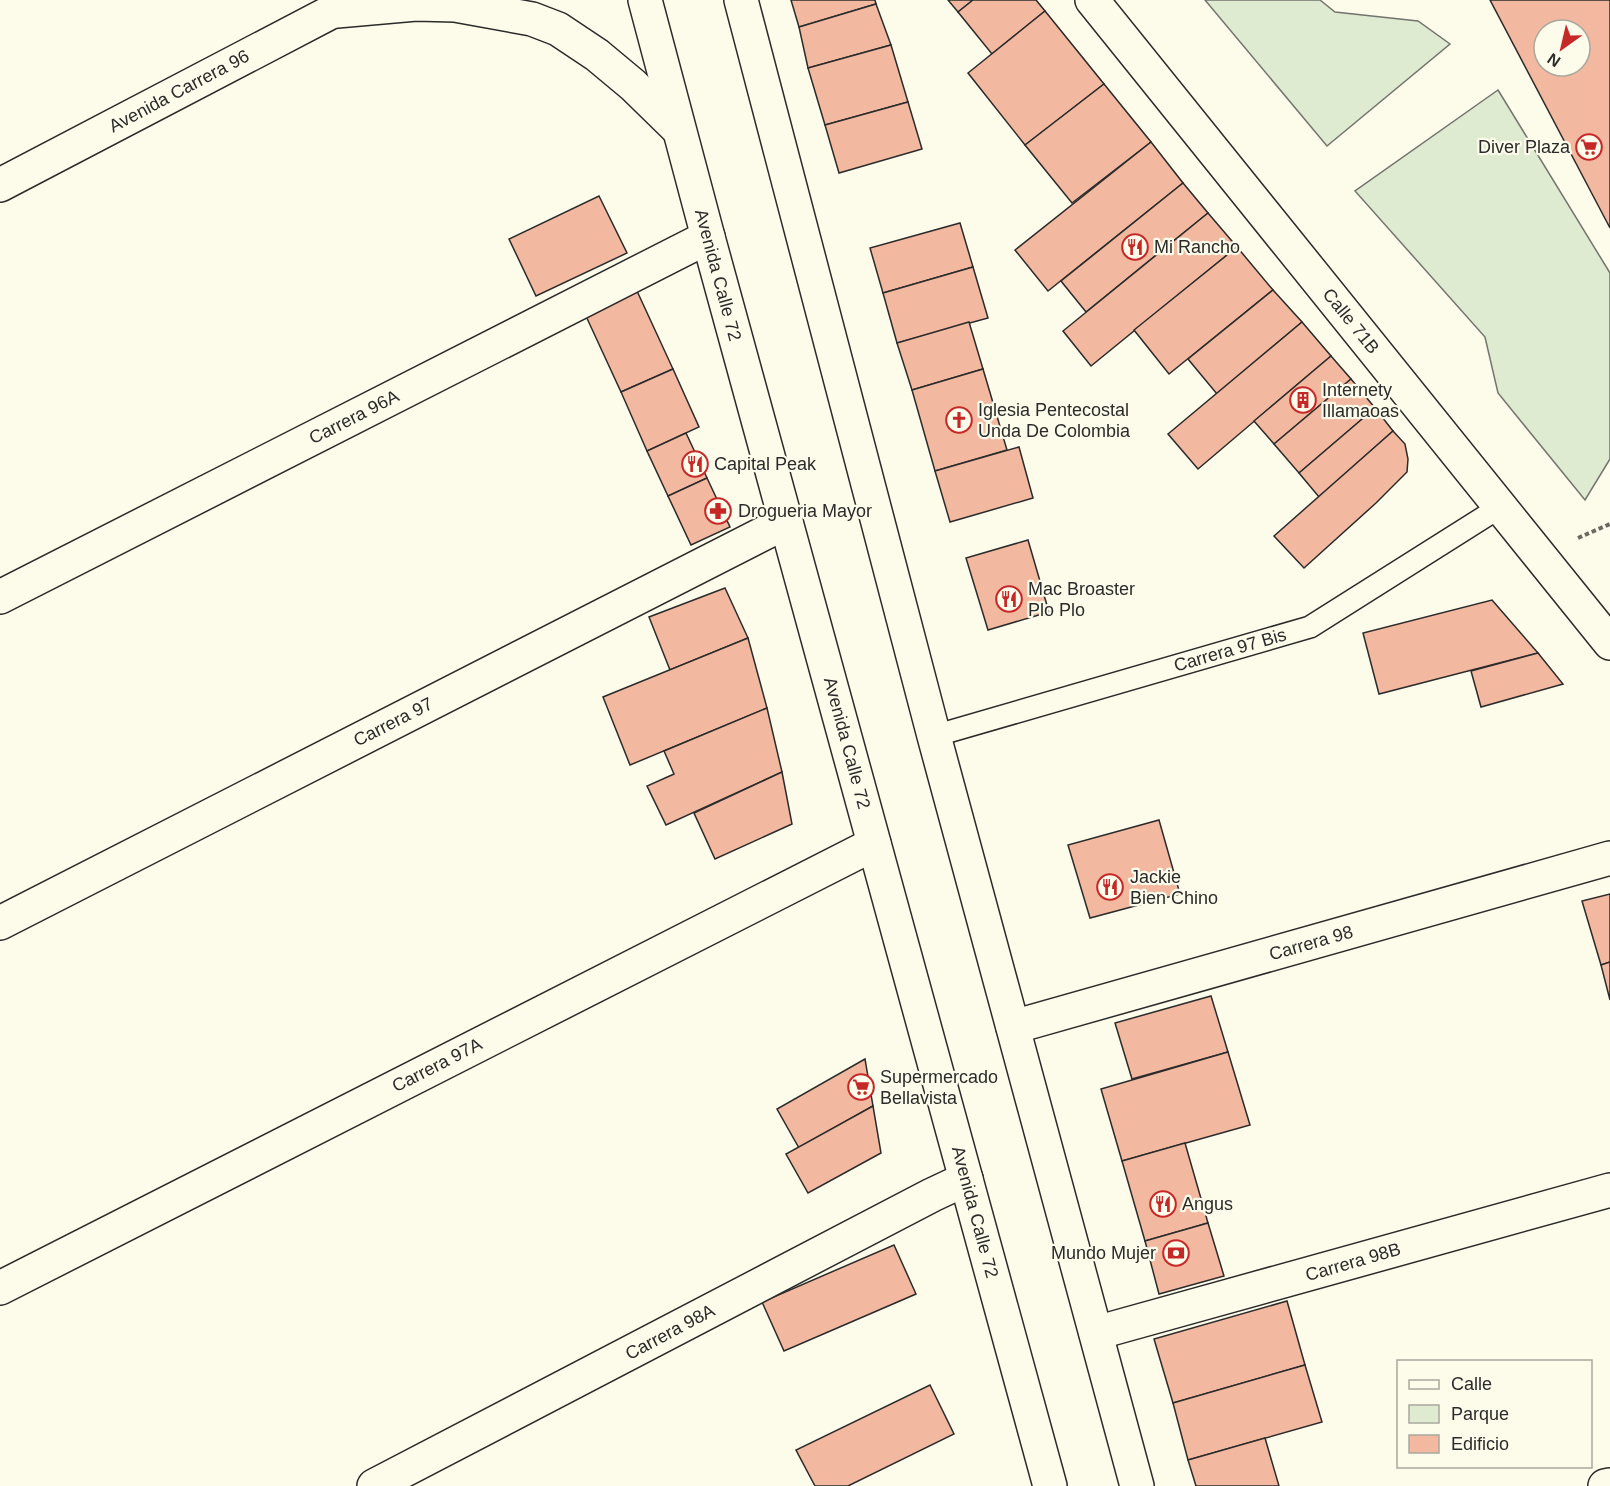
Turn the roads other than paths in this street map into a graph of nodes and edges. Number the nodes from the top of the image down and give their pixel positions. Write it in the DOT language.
graph roads {
  1 [pos="645,0"];
  2 [pos="741,0"];
  3 [pos="1092,0"];
  4 [pos="346,6"];
  5 [pos="679,130"];
  6 [pos="0,185"];
  7 [pos="708,237"];
  8 [pos="1500,507"];
  9 [pos="786,522"];
  10 [pos="0,597"];
  11 [pos="1610,643"];
  12 [pos="934,736"];
  13 [pos="874,844"];
  14 [pos="1610,858"];
  15 [pos="0,923"];
  16 [pos="1013,1027"];
  17 [pos="966,1179"];
  18 [pos="1610,1190"];
  19 [pos="0,1288"];
  20 [pos="1096,1334"];
  21 [pos="1610,1485"];
  22 [pos="374,1486"];
  23 [pos="1050,1486"];
  24 [pos="1137,1486"];
  25 [pos="1605,1486"];
  1 -- 5 [label="street, Avenida Calle 72"];
  2 -- 12 [label="street"];
  3 -- 8 [label="street, Calle 71B"];
  4 -- 5 [label="street"];
  4 -- 6 [label="street, Avenida Carrera 96"];
  5 -- 7 [label="street, Avenida Calle 72"];
  7 -- 9 [label="street, Avenida Calle 72"];
  7 -- 10 [label="street, Carrera 96A"];
  8 -- 11 [label="street, Calle 71B"];
  8 -- 12 [label="lane, Carrera 97 Bis"];
  9 -- 13 [label="street, Avenida Calle 72"];
  9 -- 15 [label="street, Carrera 97"];
  12 -- 16 [label="street"];
  13 -- 17 [label="street, Avenida Calle 72"];
  13 -- 19 [label="street, Carrera 97A"];
  14 -- 16 [label="street, Carrera 98"];
  16 -- 20 [label="street"];
  17 -- 22 [label="street, Carrera 98A"];
  17 -- 23 [label="street, Avenida Calle 72"];
  18 -- 20 [label="street, Carrera 98B"];
  20 -- 24 [label="street"];
  21 -- 25 [label="street"];
}
